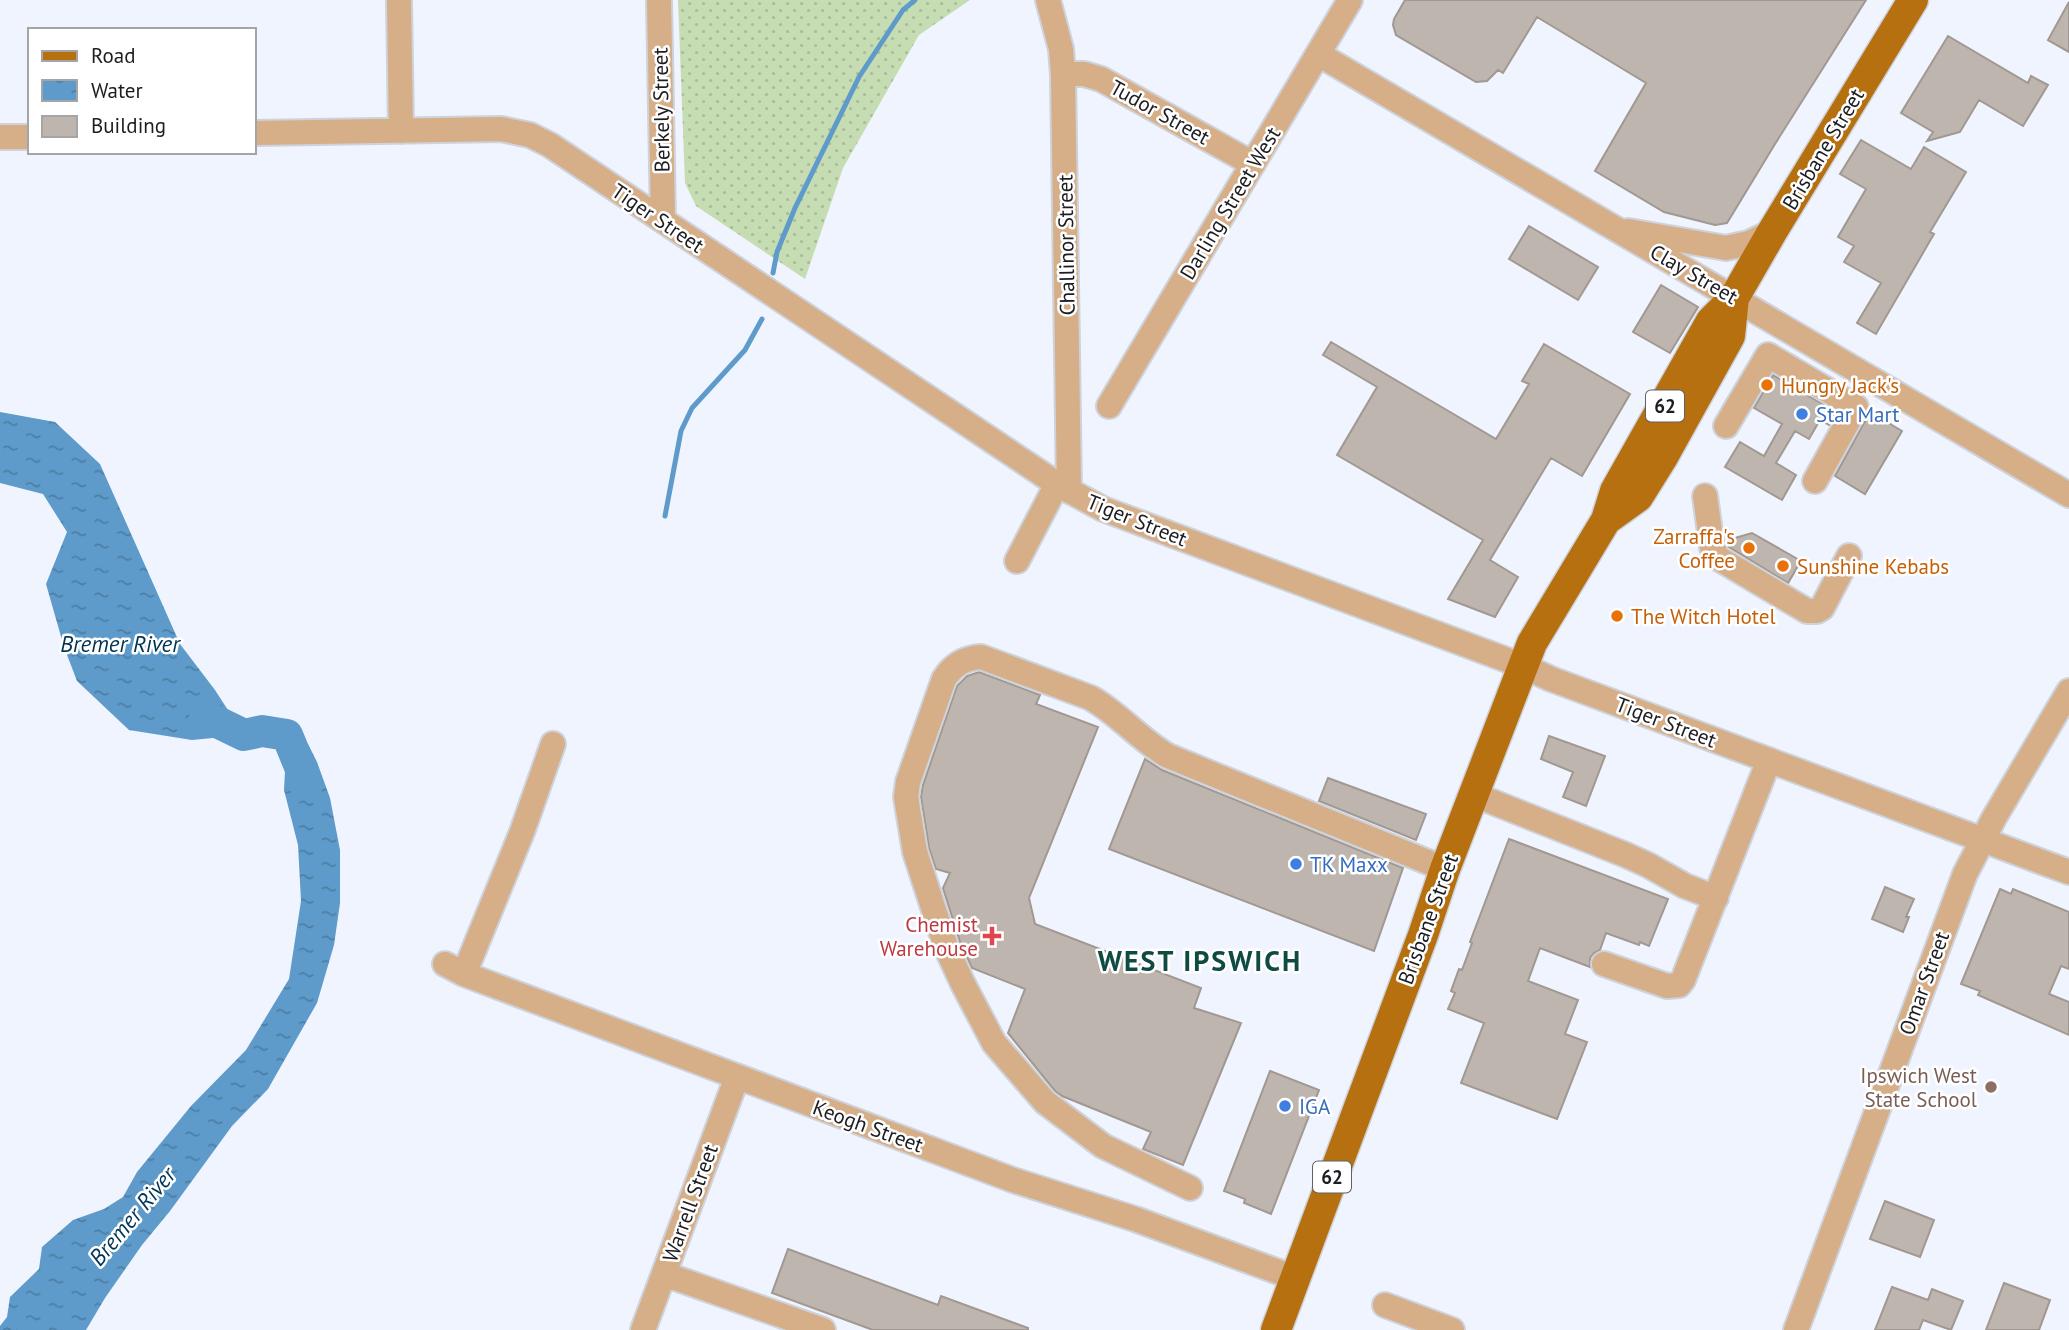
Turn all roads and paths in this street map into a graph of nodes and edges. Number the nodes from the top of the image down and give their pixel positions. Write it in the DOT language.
graph roads {
  1 [pos="399,0"];
  2 [pos="659,0"];
  3 [pos="1048,0"];
  4 [pos="1350,0"];
  5 [pos="1913,0"];
  6 [pos="1318,54"];
  7 [pos="1063,74"];
  8 [pos="401,131"];
  9 [pos="256,133"];
  10 [pos="0,137"];
  11 [pos="28,137"];
  12 [pos="1253,164"];
  13 [pos="663,220"];
  14 [pos="1616,229"];
  15 [pos="1772,232"];
  16 [pos="1734,298"];
  17 [pos="1109,406"];
  18 [pos="1726,426"];
  19 [pos="1815,481"];
  20 [pos="1063,487"];
  21 [pos="2069,495"];
  22 [pos="1705,496"];
  23 [pos="1849,556"];
  24 [pos="1017,561"];
  25 [pos="1523,666"];
  26 [pos="2069,691"];
  27 [pos="552,744"];
  28 [pos="1769,760"];
  29 [pos="1475,794"];
  30 [pos="1982,840"];
  31 [pos="1445,869"];
  32 [pos="2069,872"];
  33 [pos="1716,898"];
  34 [pos="1604,964"];
  35 [pos="737,1077"];
  36 [pos="1190,1188"];
  37 [pos="664,1274"];
  38 [pos="1295,1278"];
  39 [pos="1385,1306"];
  40 [pos="643,1330"];
  41 [pos="823,1330"];
  42 [pos="1276,1330"];
  43 [pos="1452,1330"];
  44 [pos="1796,1330"];
  1 -- 8 [label="street"];
  2 -- 13 [label="street, Berkely Street"];
  3 -- 7 [label="street, Challinor Street"];
  4 -- 6 [label="street, Darling Street West"];
  5 -- 15 [label="main road, Brisbane Street / 62"];
  6 -- 12 [label="street, Darling Street West"];
  6 -- 14 [label="street, Clay Street"];
  7 -- 12 [label="street, Tudor Street"];
  7 -- 20 [label="street, Challinor Street"];
  8 -- 9 [label="street, Tiger Street"];
  8 -- 13 [label="street, Tiger Street"];
  10 -- 11 [label="street"];
  12 -- 17 [label="street, Darling Street West"];
  13 -- 20 [label="street, Tiger Street"];
  14 -- 15 [label="street"];
  14 -- 16 [label="street, Clay Street"];
  15 -- 16 [label="main road, Brisbane Street / 62"];
  16 -- 21 [label="street, Clay Street"];
  16 -- 25 [label="main road, Brisbane Street / 62"];
  18 -- 19 [label="street"];
  20 -- 24 [label="street"];
  20 -- 25 [label="street, Tiger Street"];
  22 -- 23 [label="street"];
  25 -- 28 [label="street, Tiger Street"];
  25 -- 29 [label="main road, Brisbane Street / 62"];
  26 -- 30 [label="street, Omar Street"];
  27 -- 35 [label="street, Keogh Street"];
  28 -- 30 [label="street, Tiger Street"];
  28 -- 33 [label="street"];
  29 -- 31 [label="main road, Brisbane Street / 62"];
  29 -- 33 [label="street"];
  30 -- 32 [label="street, Tiger Street"];
  30 -- 44 [label="street, Omar Street"];
  31 -- 36 [label="street"];
  31 -- 38 [label="main road, Brisbane Street / 62"];
  33 -- 34 [label="street"];
  35 -- 37 [label="street, Warrell Street"];
  35 -- 38 [label="street, Keogh Street"];
  37 -- 40 [label="street, Warrell Street"];
  37 -- 41 [label="street"];
  38 -- 42 [label="main road, Brisbane Street / 62"];
  39 -- 43 [label="street"];
}
